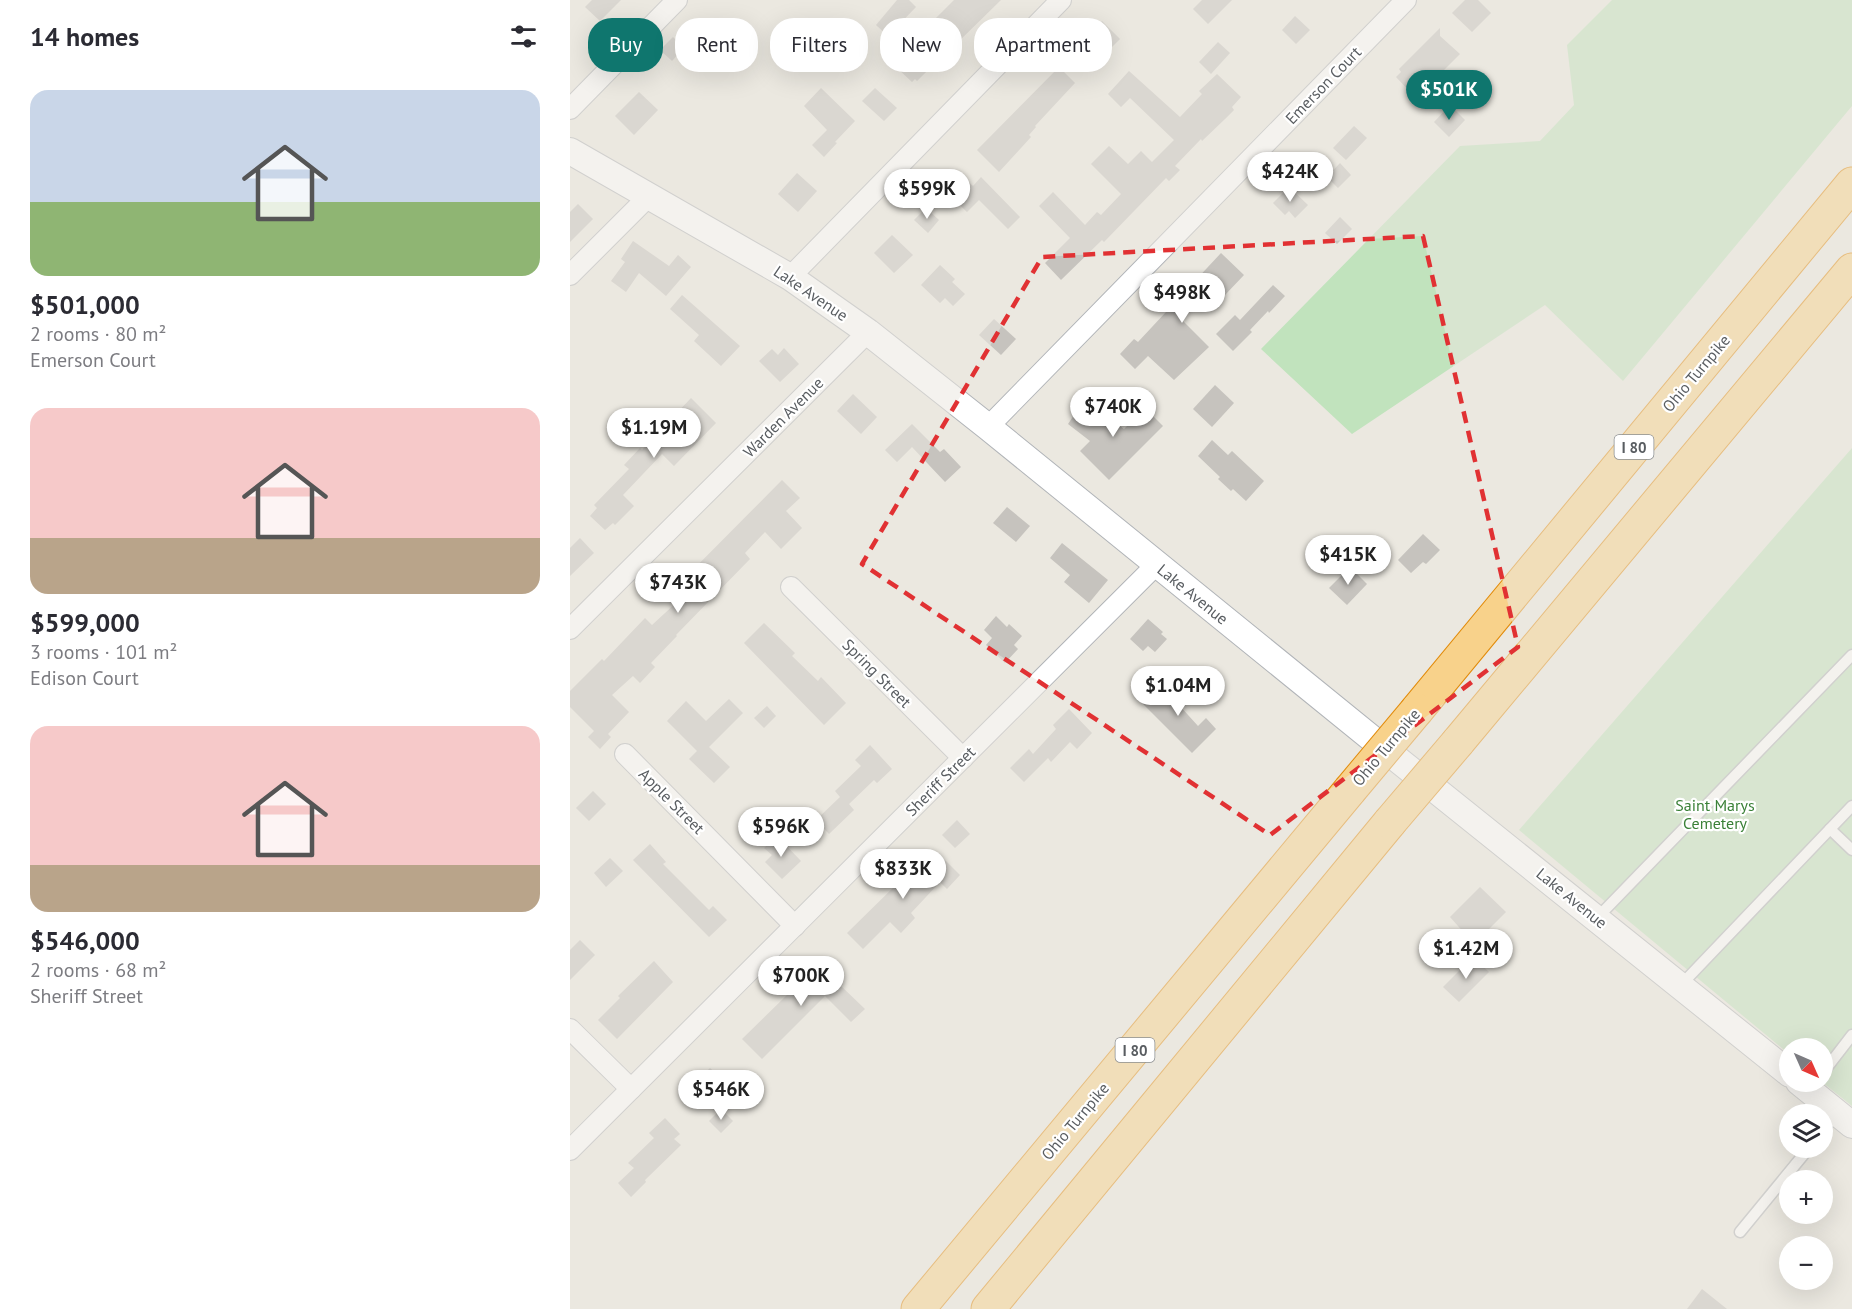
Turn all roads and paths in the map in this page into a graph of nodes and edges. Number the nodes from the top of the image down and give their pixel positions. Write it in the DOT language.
graph roads {
  1 [pos="677,0"];
  2 [pos="1061,0"];
  3 [pos="1406,0"];
  4 [pos="570,109"];
  5 [pos="570,152"];
  6 [pos="1852,184"];
  7 [pos="650,196"];
  8 [pos="1852,270"];
  9 [pos="570,275"];
  10 [pos="790,277"];
  11 [pos="868,332"];
  12 [pos="988,427"];
  13 [pos="1157,564"];
  14 [pos="791,587"];
  15 [pos="570,629"];
  16 [pos="1852,655"];
  17 [pos="625,754"];
  18 [pos="963,758"];
  19 [pos="1852,806"];
  20 [pos="1830,829"];
  21 [pos="1852,850"];
  22 [pos="1596,918"];
  23 [pos="795,926"];
  24 [pos="1680,986"];
  25 [pos="570,1029"];
  26 [pos="1852,1035"];
  27 [pos="1833,1057"];
  28 [pos="1779,1065"];
  29 [pos="631,1089"];
  30 [pos="1818,1092"];
  31 [pos="1837,1123"];
  32 [pos="570,1150"];
  33 [pos="1801,1158"];
  34 [pos="1740,1232"];
  35 [pos="918,1309"];
  36 [pos="987,1309"];
  1 -- 4 [label="street"];
  2 -- 10 [label="street"];
  3 -- 12 [label="street, Emerson Court"];
  5 -- 7 [label="street, Lake Avenue"];
  6 -- 35 [label="highway, Ohio Turnpike / I 80, bridge"];
  7 -- 9 [label="street"];
  7 -- 10 [label="street, Lake Avenue"];
  8 -- 36 [label="highway, bridge"];
  10 -- 11 [label="street, Lake Avenue"];
  11 -- 12 [label="street, Lake Avenue"];
  11 -- 15 [label="street, Warden Avenue"];
  12 -- 13 [label="street, Lake Avenue"];
  13 -- 18 [label="street, Sheriff Street"];
  13 -- 22 [label="street, Lake Avenue"];
  14 -- 18 [label="street, Spring Street"];
  16 -- 22 [label="lane"];
  17 -- 23 [label="street, Apple Street"];
  18 -- 23 [label="street, Sheriff Street"];
  19 -- 20 [label="lane"];
  20 -- 21 [label="lane"];
  20 -- 24 [label="lane"];
  22 -- 24 [label="street, Lake Avenue"];
  23 -- 29 [label="street, Sheriff Street"];
  24 -- 28 [label="street, Lake Avenue"];
  25 -- 29 [label="street"];
  26 -- 27 [label="lane"];
  29 -- 32 [label="street, Sheriff Street"];
  30 -- 31 [label="street"];
  33 -- 34 [label="lane"];
}
